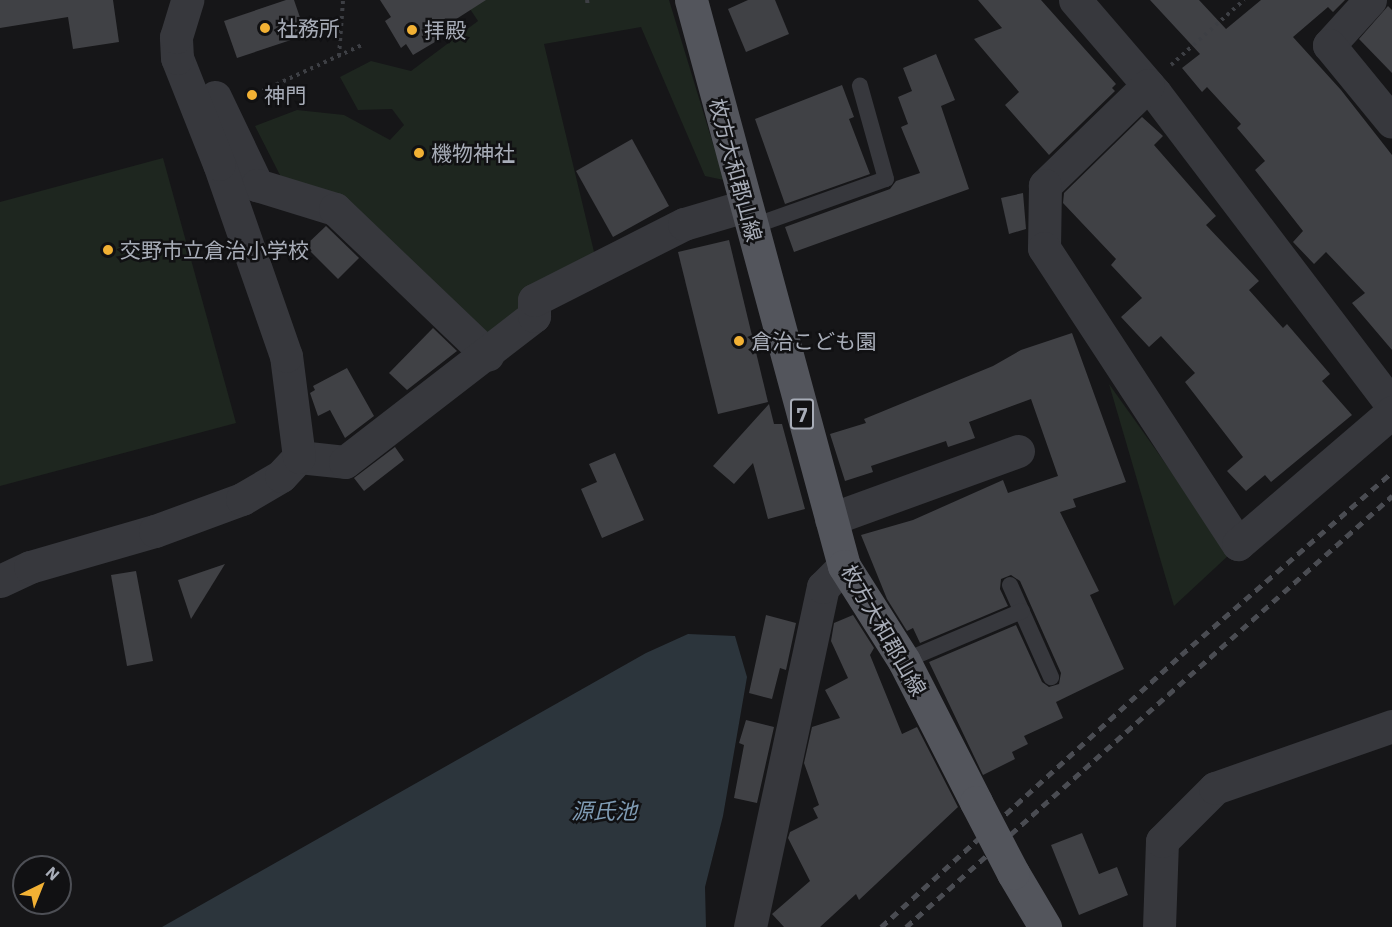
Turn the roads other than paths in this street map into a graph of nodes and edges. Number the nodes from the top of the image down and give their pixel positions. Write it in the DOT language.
graph roads {
  1 [pos="186,0"];
  2 [pos="691,0"];
  3 [pos="1075,0"];
  4 [pos="1370,0"];
  5 [pos="177,58"];
  6 [pos="1148,85"];
  7 [pos="860,87"];
  8 [pos="1392,122"];
  9 [pos="748,217"];
  10 [pos="488,355"];
  11 [pos="1392,405"];
  12 [pos="1392,412"];
  13 [pos="1018,451"];
  14 [pos="299,457"];
  15 [pos="831,519"];
  16 [pos="844,566"];
  17 [pos="0,581"];
  18 [pos="1010,585"];
  19 [pos="1022,611"];
  20 [pos="904,661"];
  21 [pos="1051,677"];
  22 [pos="1392,726"];
  23 [pos="750,927"];
  24 [pos="1045,927"];
  25 [pos="1159,927"];
  1 -- 5 [label="street"];
  2 -- 9 [label="main road, 枚方大和郡山線 / 7"];
  3 -- 6 [label="street"];
  4 -- 8 [label="street"];
  5 -- 10 [label="street"];
  5 -- 14 [label="street"];
  6 -- 11 [label="street"];
  6 -- 12 [label="street"];
  7 -- 9 [label="lane"];
  9 -- 10 [label="street"];
  9 -- 15 [label="main road, 枚方大和郡山線 / 7"];
  10 -- 14 [label="street"];
  13 -- 15 [label="street"];
  14 -- 17 [label="street"];
  15 -- 16 [label="main road, 枚方大和郡山線 / 7"];
  16 -- 20 [label="main road, 枚方大和郡山線 / 7"];
  16 -- 23 [label="street"];
  18 -- 19 [label="lane"];
  19 -- 20 [label="lane"];
  19 -- 21 [label="lane"];
  20 -- 24 [label="main road, 枚方大和郡山線 / 7, bridge"];
  22 -- 25 [label="street"];
}
